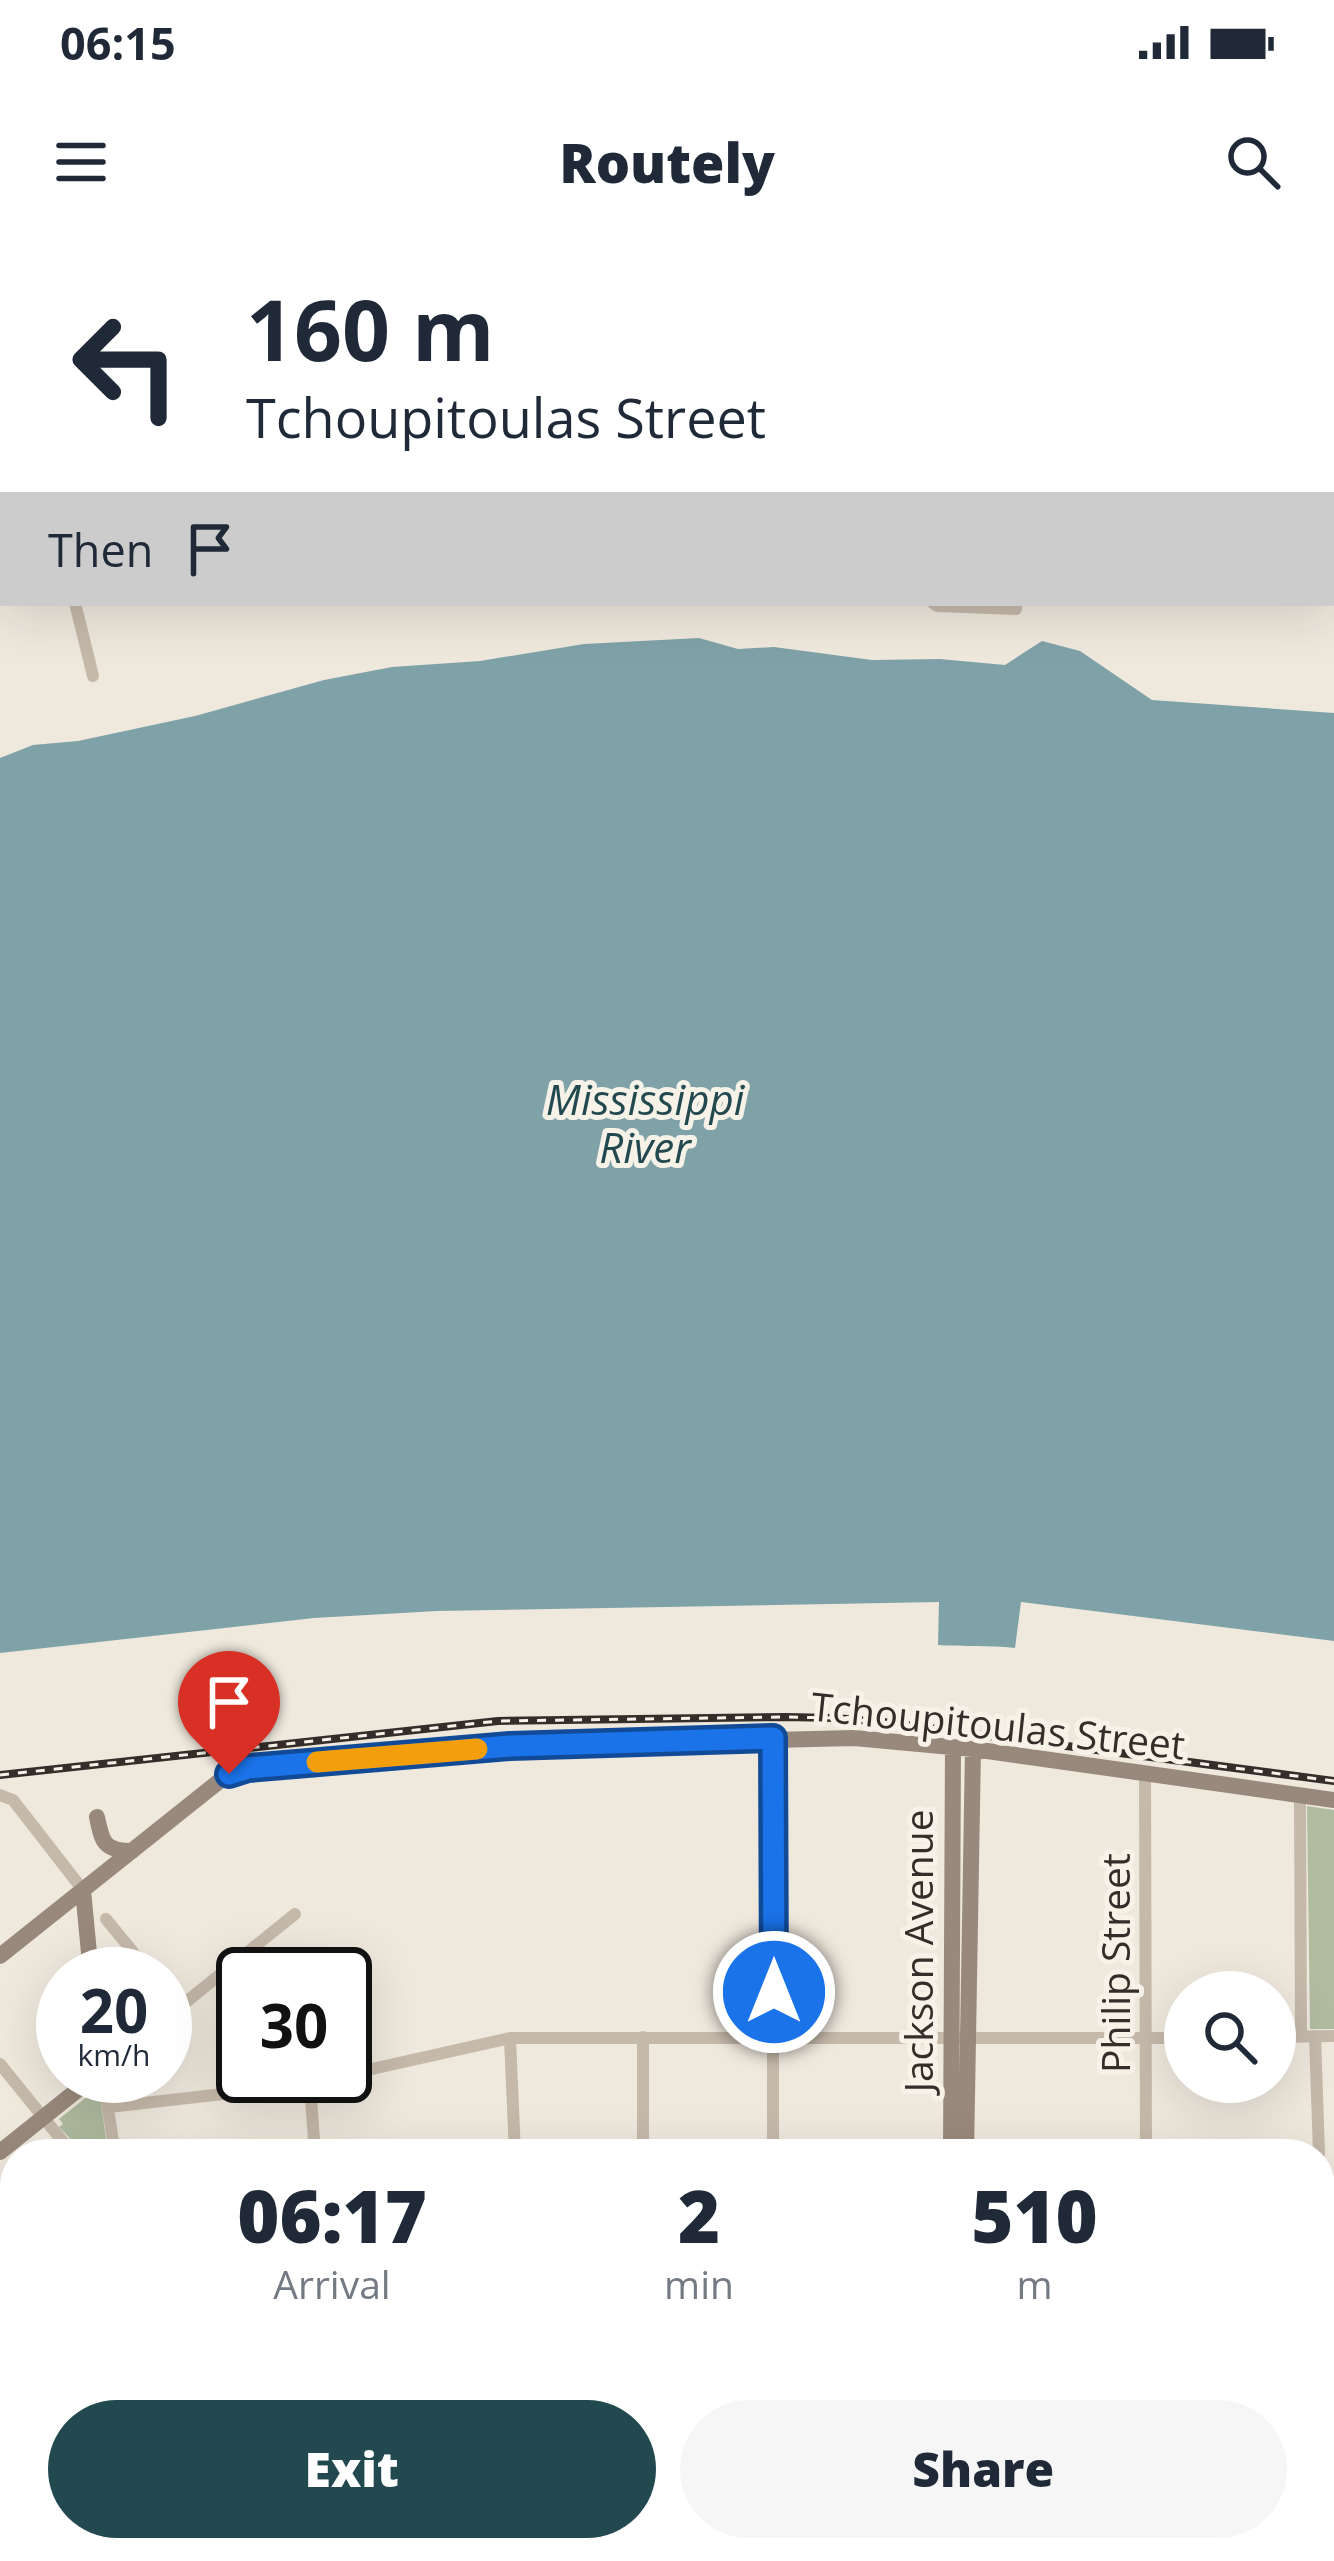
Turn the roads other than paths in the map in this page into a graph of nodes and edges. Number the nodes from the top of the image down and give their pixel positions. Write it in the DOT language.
graph roads {
  1 [pos="76,606"];
  2 [pos="937,606"];
  3 [pos="1016,606"];
  4 [pos="93,676"];
  5 [pos="773,1738"];
  6 [pos="953,1748"];
  7 [pos="974,1749"];
  8 [pos="1145,1772"];
  9 [pos="1300,1796"];
  10 [pos="6,1798"];
  11 [pos="1334,1800"];
  12 [pos="98,1817"];
  13 [pos="131,1851"];
  14 [pos="83,1890"];
  15 [pos="295,1914"];
  16 [pos="106,1919"];
  17 [pos="88,1947"];
  18 [pos="129,1947"];
  19 [pos="0,1956"];
  20 [pos="192,1997"];
  21 [pos="1334,2036"];
  22 [pos="643,2037"];
  23 [pos="959,2037"];
  24 [pos="1296,2037"];
  25 [pos="1308,2037"];
  26 [pos="510,2038"];
  27 [pos="774,2038"];
  28 [pos="1147,2038"];
  29 [pos="1164,2038"];
  30 [pos="0,2064"];
  31 [pos="372,2070"];
  32 [pos="216,2095"];
  33 [pos="63,2103"];
  34 [pos="108,2103"];
  35 [pos="312,2103"];
  36 [pos="109,2107"];
  37 [pos="43,2118"];
  38 [pos="16,2139"];
  39 [pos="60,2139"];
  40 [pos="113,2139"];
  41 [pos="315,2139"];
  42 [pos="514,2139"];
  43 [pos="643,2139"];
  44 [pos="773,2139"];
  45 [pos="952,2139"];
  46 [pos="965,2139"];
  47 [pos="1146,2139"];
  48 [pos="1318,2139"];
  1 -- 4 [label="street"];
  2 -- 3 [label="street"];
  5 -- 6 [label="street, Tchoupitoulas Street"];
  5 -- 13 [label="street, Tchoupitoulas Street"];
  5 -- 27 [label="street"];
  6 -- 7 [label="street, Tchoupitoulas Street"];
  6 -- 23 [label="street, Jackson Avenue"];
  7 -- 8 [label="street, Tchoupitoulas Street"];
  7 -- 23 [label="street, Jackson Avenue"];
  8 -- 9 [label="street, Tchoupitoulas Street"];
  8 -- 28 [label="street, Philip Street"];
  9 -- 11 [label="street, Tchoupitoulas Street"];
  9 -- 25 [label="street"];
  10 -- 14 [label="street"];
  12 -- 13 [label="street"];
  13 -- 14 [label="street, Tchoupitoulas Street"];
  14 -- 17 [label="street"];
  14 -- 19 [label="street, Tchoupitoulas Street"];
  15 -- 20 [label="street"];
  16 -- 18 [label="street"];
  21 -- 25 [label="street"];
  22 -- 26 [label="street"];
  22 -- 27 [label="street"];
  22 -- 43 [label="street"];
  23 -- 27 [label="street"];
  23 -- 28 [label="street"];
  23 -- 45 [label="street, Jackson Avenue"];
  23 -- 46 [label="street, Jackson Avenue"];
  24 -- 25 [label="street"];
  25 -- 48 [label="street"];
  26 -- 31 [label="street"];
  26 -- 42 [label="street"];
  27 -- 44 [label="street"];
  28 -- 29 [label="street"];
  28 -- 47 [label="street, Philip Street"];
  30 -- 37 [label="street"];
  32 -- 36 [label="street"];
  33 -- 37 [label="street"];
  34 -- 36 [label="street"];
  35 -- 41 [label="street"];
  36 -- 40 [label="street"];
  37 -- 38 [label="street"];
  37 -- 39 [label="street"];
}
